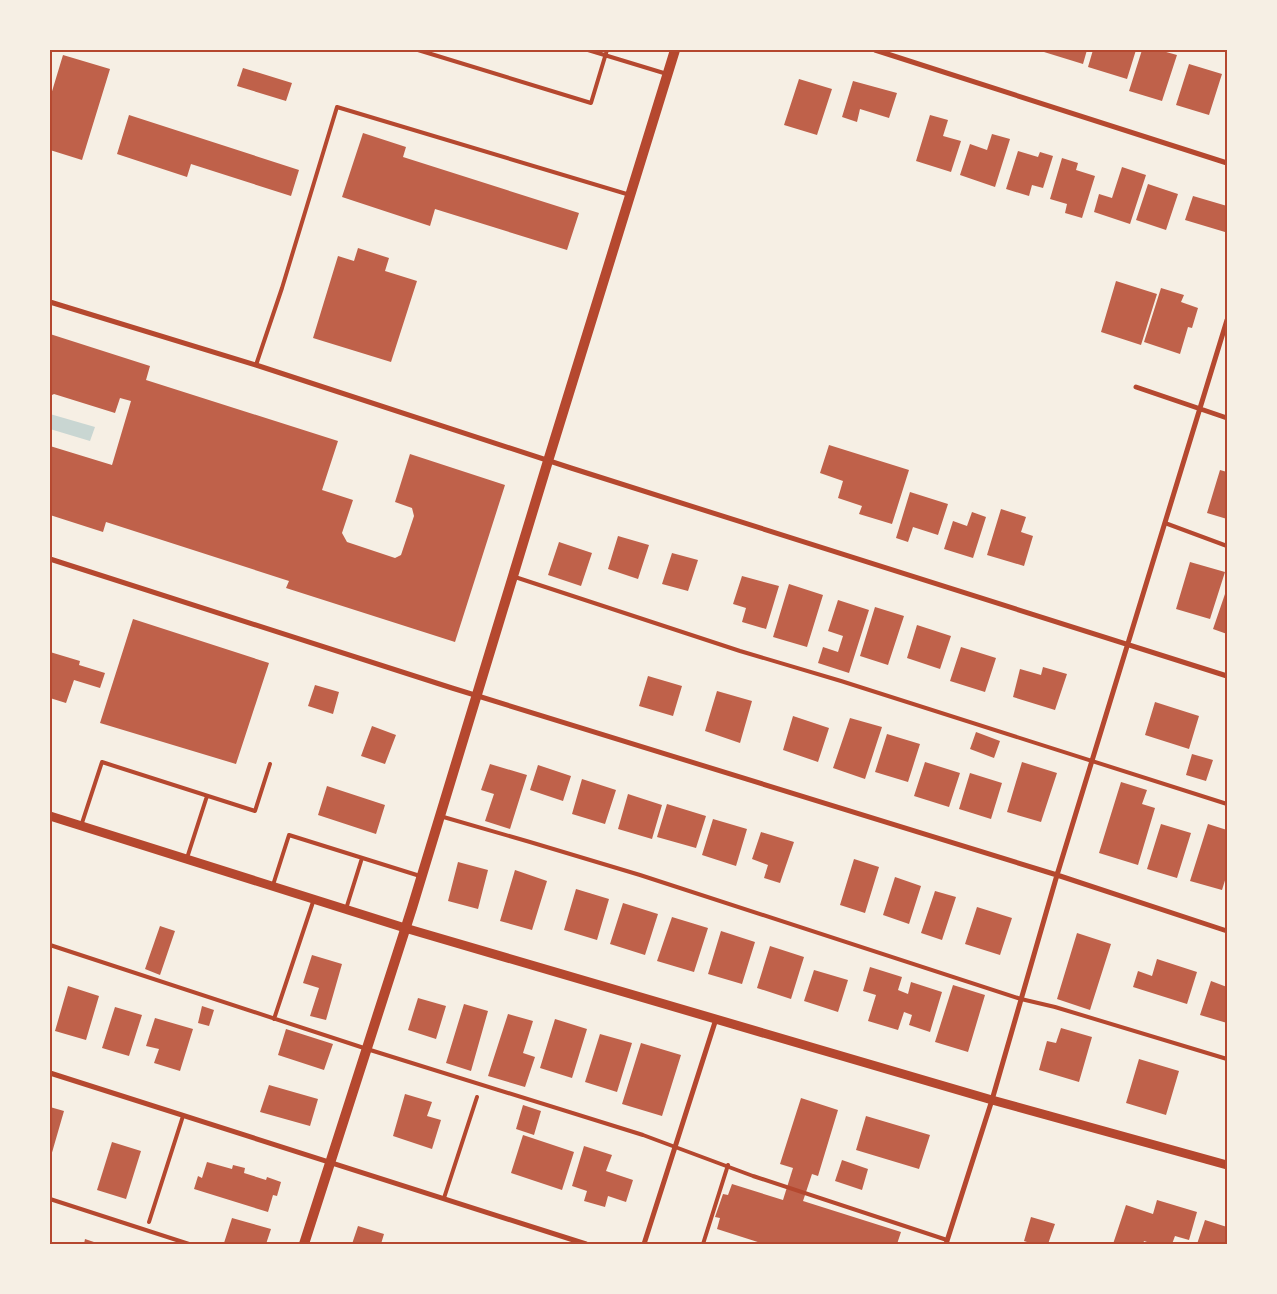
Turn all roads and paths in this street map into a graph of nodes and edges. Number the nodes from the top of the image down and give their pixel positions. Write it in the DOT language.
graph roads {
  1 [pos="418,50"];
  2 [pos="588,50"];
  3 [pos="607,50"];
  4 [pos="675,50"];
  5 [pos="875,50"];
  6 [pos="605,56"];
  7 [pos="668,74"];
  8 [pos="1227,163"];
  9 [pos="630,195"];
  10 [pos="50,302"];
  11 [pos="1227,320"];
  12 [pos="256,365"];
  13 [pos="1136,387"];
  14 [pos="1200,410"];
  15 [pos="1227,418"];
  16 [pos="548,461"];
  17 [pos="1165,523"];
  18 [pos="1227,546"];
  19 [pos="50,559"];
  20 [pos="513,577"];
  21 [pos="1128,644"];
  22 [pos="1227,676"];
  23 [pos="477,696"];
  24 [pos="1092,762"];
  25 [pos="270,764"];
  26 [pos="207,796"];
  27 [pos="1227,804"];
  28 [pos="50,816"];
  29 [pos="440,816"];
  30 [pos="82,826"];
  31 [pos="362,858"];
  32 [pos="187,859"];
  33 [pos="1057,875"];
  34 [pos="422,877"];
  35 [pos="272,886"];
  36 [pos="314,900"];
  37 [pos="346,910"];
  38 [pos="405,928"];
  39 [pos="1227,931"];
  40 [pos="50,945"];
  41 [pos="1021,999"];
  42 [pos="716,1018"];
  43 [pos="274,1019"];
  44 [pos="367,1049"];
  45 [pos="1227,1058"];
  46 [pos="50,1073"];
  47 [pos="477,1097"];
  48 [pos="992,1100"];
  49 [pos="183,1116"];
  50 [pos="675,1148"];
  51 [pos="330,1162"];
  52 [pos="728,1165"];
  53 [pos="1227,1165"];
  54 [pos="444,1198"];
  55 [pos="50,1199"];
  56 [pos="149,1222"];
  57 [pos="947,1242"];
  58 [pos="189,1244"];
  59 [pos="304,1244"];
  60 [pos="586,1244"];
  61 [pos="644,1244"];
  62 [pos="703,1244"];
  1 -- 6 [label="lane"];
  2 -- 6 [label="lane"];
  3 -- 6 [label="lane"];
  4 -- 7 [label="main road"];
  5 -- 8 [label="street"];
  6 -- 7 [label="lane"];
  7 -- 9 [label="main road"];
  9 -- 12 [label="lane"];
  9 -- 16 [label="main road"];
  10 -- 12 [label="street"];
  11 -- 14 [label="street"];
  12 -- 16 [label="street"];
  13 -- 14 [label="street"];
  14 -- 15 [label="street"];
  14 -- 17 [label="street"];
  16 -- 20 [label="main road"];
  16 -- 21 [label="street"];
  17 -- 18 [label="lane"];
  17 -- 21 [label="street"];
  19 -- 23 [label="street"];
  20 -- 23 [label="main road"];
  20 -- 24 [label="lane"];
  21 -- 22 [label="street"];
  21 -- 24 [label="street"];
  23 -- 29 [label="main road"];
  23 -- 33 [label="street"];
  24 -- 27 [label="lane"];
  24 -- 33 [label="street"];
  25 -- 26 [label="lane"];
  26 -- 30 [label="lane"];
  26 -- 32 [label="lane"];
  28 -- 30 [label="street"];
  29 -- 34 [label="main road"];
  29 -- 41 [label="lane"];
  30 -- 32 [label="street"];
  31 -- 34 [label="lane"];
  31 -- 35 [label="lane"];
  31 -- 37 [label="lane"];
  32 -- 35 [label="street"];
  33 -- 39 [label="street"];
  33 -- 41 [label="street"];
  34 -- 38 [label="main road"];
  35 -- 36 [label="street"];
  36 -- 37 [label="street"];
  36 -- 43 [label="lane"];
  37 -- 38 [label="street"];
  38 -- 42 [label="street"];
  38 -- 44 [label="main road"];
  40 -- 43 [label="lane"];
  41 -- 45 [label="lane"];
  41 -- 48 [label="street"];
  42 -- 48 [label="street"];
  42 -- 50 [label="street"];
  43 -- 44 [label="lane"];
  44 -- 50 [label="lane"];
  44 -- 51 [label="main road"];
  46 -- 49 [label="street"];
  47 -- 54 [label="lane"];
  48 -- 53 [label="street"];
  48 -- 57 [label="street"];
  49 -- 51 [label="street"];
  49 -- 56 [label="lane"];
  50 -- 52 [label="lane"];
  50 -- 61 [label="street"];
  51 -- 54 [label="street"];
  51 -- 59 [label="main road"];
  52 -- 57 [label="lane"];
  52 -- 62 [label="lane"];
  54 -- 60 [label="street"];
  55 -- 58 [label="lane"];
}
